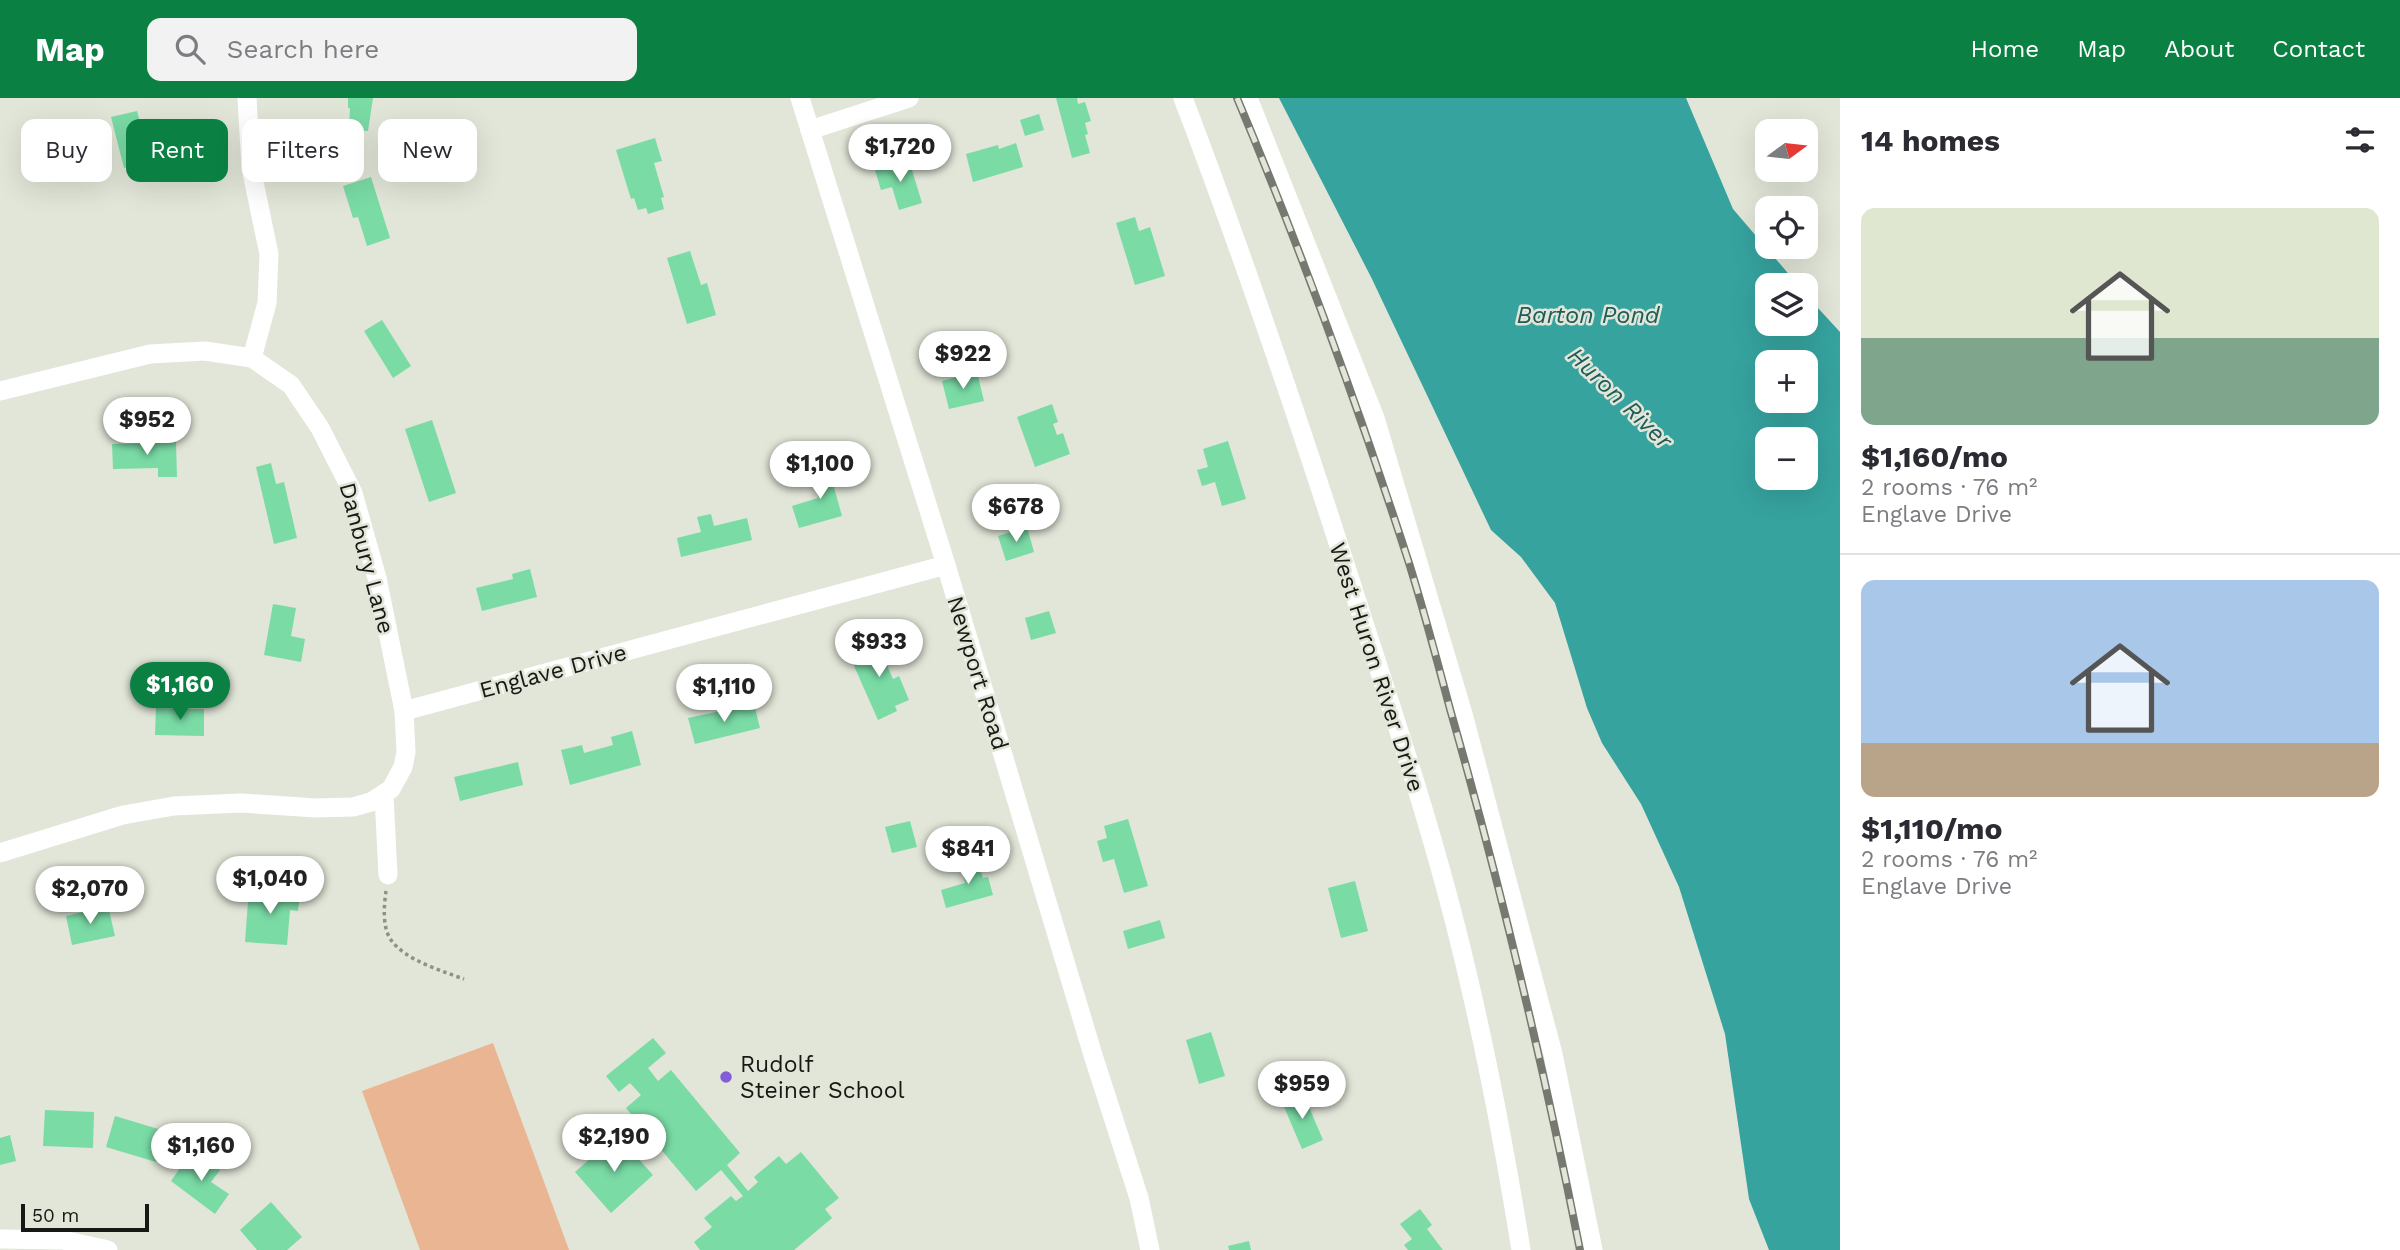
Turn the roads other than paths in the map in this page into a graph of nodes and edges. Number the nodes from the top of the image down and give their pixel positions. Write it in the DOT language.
graph roads {
  1 [pos="247,98"];
  2 [pos="800,98"];
  3 [pos="909,98"];
  4 [pos="1183,98"];
  5 [pos="1248,98"];
  6 [pos="810,130"];
  7 [pos="252,358"];
  8 [pos="0,391"];
  9 [pos="946,565"];
  10 [pos="404,711"];
  11 [pos="384,796"];
  12 [pos="0,853"];
  13 [pos="388,875"];
  14 [pos="0,1239"];
  15 [pos="108,1250"];
  16 [pos="1150,1250"];
  17 [pos="1521,1250"];
  18 [pos="1593,1250"];
  1 -- 7 [label="street"];
  2 -- 6 [label="street, Newport Road"];
  3 -- 6 [label="street"];
  4 -- 17 [label="street, West Huron River Drive"];
  5 -- 18 [label="street"];
  6 -- 9 [label="street, Newport Road"];
  7 -- 8 [label="street, Danbury Lane"];
  7 -- 10 [label="street, Danbury Lane"];
  9 -- 10 [label="street, Englave Drive"];
  9 -- 16 [label="street, Newport Road"];
  10 -- 11 [label="street, Danbury Lane"];
  11 -- 12 [label="street"];
  11 -- 13 [label="street"];
  14 -- 15 [label="street"];
}
